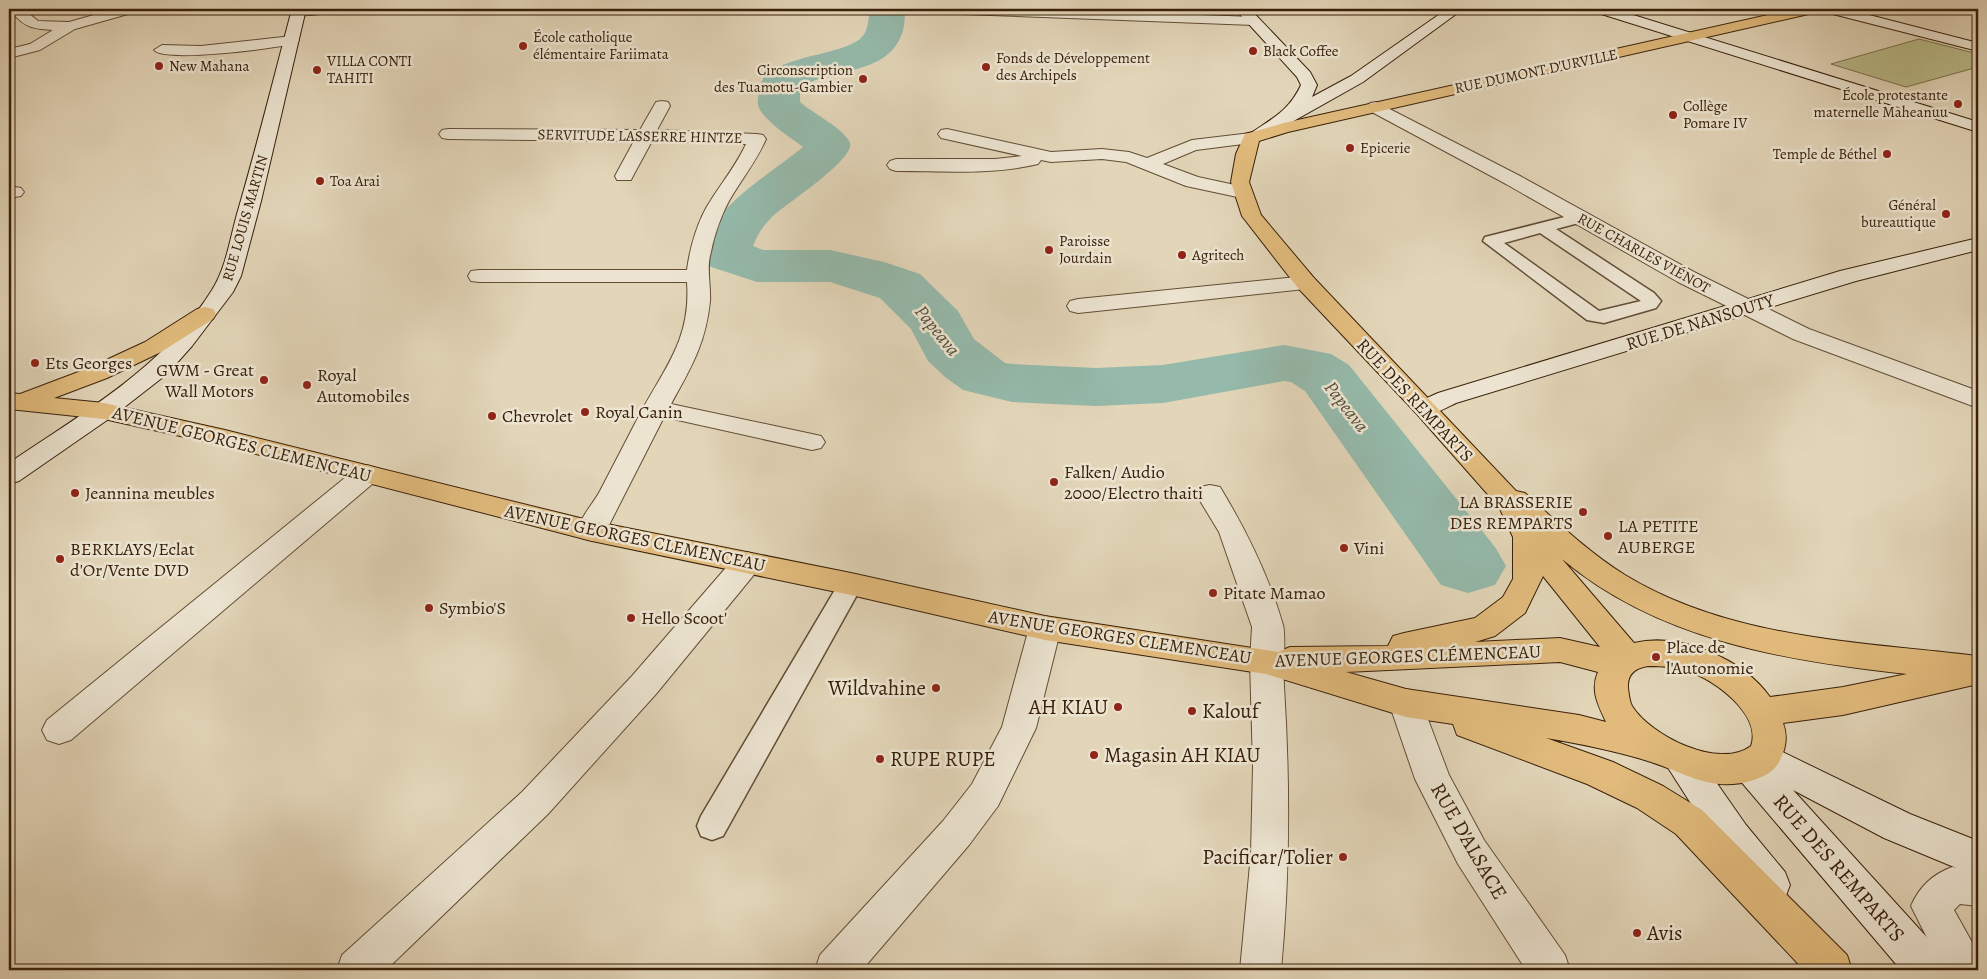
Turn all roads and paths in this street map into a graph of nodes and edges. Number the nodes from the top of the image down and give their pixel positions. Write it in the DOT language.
graph roads {
  1 [pos="41,9"];
  2 [pos="130,9"];
  3 [pos="321,9"];
  4 [pos="935,9"];
  5 [pos="1242,9"];
  6 [pos="1456,9"];
  7 [pos="1600,9"];
  8 [pos="1813,9"];
  9 [pos="1830,9"];
  10 [pos="299,10"];
  11 [pos="24,12"];
  12 [pos="1254,21"];
  13 [pos="70,26"];
  14 [pos="1692,36"];
  15 [pos="292,40"];
  16 [pos="1978,47"];
  17 [pos="162,50"];
  18 [pos="9,53"];
  19 [pos="662,106"];
  20 [pos="1376,107"];
  21 [pos="1285,118"];
  22 [pos="1978,127"];
  23 [pos="448,134"];
  24 [pos="947,134"];
  25 [pos="644,136"];
  26 [pos="1255,136"];
  27 [pos="1051,157"];
  28 [pos="1150,164"];
  29 [pos="896,165"];
  30 [pos="624,176"];
  31 [pos="1242,192"];
  32 [pos="1580,218"];
  33 [pos="1542,228"];
  34 [pos="1978,244"];
  35 [pos="479,276"];
  36 [pos="697,276"];
  37 [pos="1306,284"];
  38 [pos="1078,306"];
  39 [pos="1746,307"];
  40 [pos="205,314"];
  41 [pos="1978,400"];
  42 [pos="16,401"];
  43 [pos="656,408"];
  44 [pos="1424,408"];
  45 [pos="104,411"];
  46 [pos="812,442"];
  47 [pos="1474,464"];
  48 [pos="367,474"];
  49 [pos="9,475"];
  50 [pos="1210,494"];
  51 [pos="592,531"];
  52 [pos="1527,537"];
  53 [pos="747,563"];
  54 [pos="851,584"];
  55 [pos="1045,628"];
  56 [pos="1337,659"];
  57 [pos="1266,661"];
  58 [pos="1623,661"];
  59 [pos="1978,671"];
  60 [pos="1406,703"];
  61 [pos="1763,712"];
  62 [pos="59,730"];
  63 [pos="1670,756"];
  64 [pos="1757,762"];
  65 [pos="712,826"];
  66 [pos="1978,859"];
  67 [pos="1978,888"];
  68 [pos="357,970"];
  69 [pos="836,970"];
  70 [pos="1261,970"];
  71 [pos="1550,970"];
  72 [pos="1832,970"];
  73 [pos="1838,970"];
  74 [pos="1928,970"];
  75 [pos="1966,970"];
  1 -- 11 [label="street"];
  2 -- 13 [label="street"];
  3 -- 10 [label="street"];
  4 -- 12 [label="street"];
  5 -- 12 [label="street"];
  6 -- 21 [label="street"];
  7 -- 14 [label="street"];
  8 -- 14 [label="main road, RUE DUMONT D'URVILLE"];
  9 -- 16 [label="street"];
  10 -- 15 [label="street, RUE LOUIS MARTIN"];
  11 -- 13 [label="street"];
  12 -- 21 [label="street"];
  13 -- 18 [label="street"];
  14 -- 20 [label="main road, RUE DUMONT D'URVILLE"];
  14 -- 22 [label="street"];
  15 -- 17 [label="street"];
  15 -- 40 [label="street, RUE LOUIS MARTIN"];
  19 -- 25 [label="street"];
  20 -- 26 [label="main road, RUE DUMONT D'URVILLE"];
  20 -- 32 [label="street, RUE CHARLES VIÉNOT"];
  21 -- 26 [label="street"];
  23 -- 25 [label="street, SERVITUDE LASSERRE HINTZE"];
  24 -- 27 [label="street"];
  25 -- 30 [label="street"];
  25 -- 36 [label="street, SERVITUDE LASSERRE HINTZE"];
  26 -- 28 [label="street"];
  26 -- 31 [label="main road, RUE DES REMPARTS"];
  27 -- 28 [label="street"];
  27 -- 29 [label="street"];
  28 -- 31 [label="street"];
  31 -- 37 [label="main road, RUE DES REMPARTS"];
  32 -- 33 [label="lane"];
  32 -- 39 [label="street, RUE CHARLES VIÉNOT"];
  33 -- 33 [label="lane"];
  34 -- 39 [label="street, RUE DE NANSOUTY"];
  35 -- 36 [label="street"];
  36 -- 43 [label="street, SERVITUDE LASSERRE HINTZE"];
  37 -- 38 [label="street"];
  37 -- 44 [label="main road, RUE DES REMPARTS"];
  39 -- 41 [label="street, RUE CHARLES VIÉNOT"];
  39 -- 44 [label="street, RUE DE NANSOUTY"];
  40 -- 42 [label="main road"];
  40 -- 45 [label="street, RUE LOUIS MARTIN"];
  42 -- 45 [label="main road, AVENUE GEORGES CLEMENCEAU"];
  43 -- 46 [label="street"];
  43 -- 51 [label="street, SERVITUDE LASSERRE HINTZE"];
  44 -- 47 [label="main road, RUE DES REMPARTS"];
  45 -- 48 [label="main road, AVENUE GEORGES CLEMENCEAU"];
  45 -- 49 [label="street, RUE LOUIS MARTIN"];
  47 -- 52 [label="main road, RUE DES REMPARTS"];
  47 -- 59 [label="main road"];
  48 -- 51 [label="main road, AVENUE GEORGES CLEMENCEAU"];
  48 -- 62 [label="street"];
  50 -- 57 [label="street"];
  51 -- 53 [label="main road, AVENUE GEORGES CLEMENCEAU"];
  52 -- 56 [label="main road"];
  52 -- 58 [label="main road, RUE DES REMPARTS"];
  53 -- 54 [label="main road, AVENUE GEORGES CLEMENCEAU"];
  53 -- 68 [label="street"];
  54 -- 55 [label="main road, AVENUE GEORGES CLEMENCEAU"];
  54 -- 65 [label="lane"];
  55 -- 57 [label="main road, AVENUE GEORGES CLEMENCEAU"];
  55 -- 69 [label="street"];
  56 -- 57 [label="main road, AVENUE GEORGES CLÉMENCEAU"];
  56 -- 58 [label="main road, AVENUE GEORGES CLÉMENCEAU"];
  57 -- 60 [label="main road, AVENUE GEORGES CLÉMENCEAU"];
  57 -- 70 [label="street"];
  58 -- 61 [label="main road"];
  58 -- 63 [label="main road"];
  59 -- 61 [label="main road"];
  60 -- 63 [label="main road, AVENUE GEORGES CLÉMENCEAU"];
  60 -- 71 [label="street, RUE D'ALSACE"];
  60 -- 72 [label="main road"];
  61 -- 64 [label="main road"];
  63 -- 64 [label="main road"];
  63 -- 73 [label="street"];
  64 -- 66 [label="street"];
  64 -- 74 [label="street, RUE DES REMPARTS"];
  67 -- 75 [label="street"];
}
